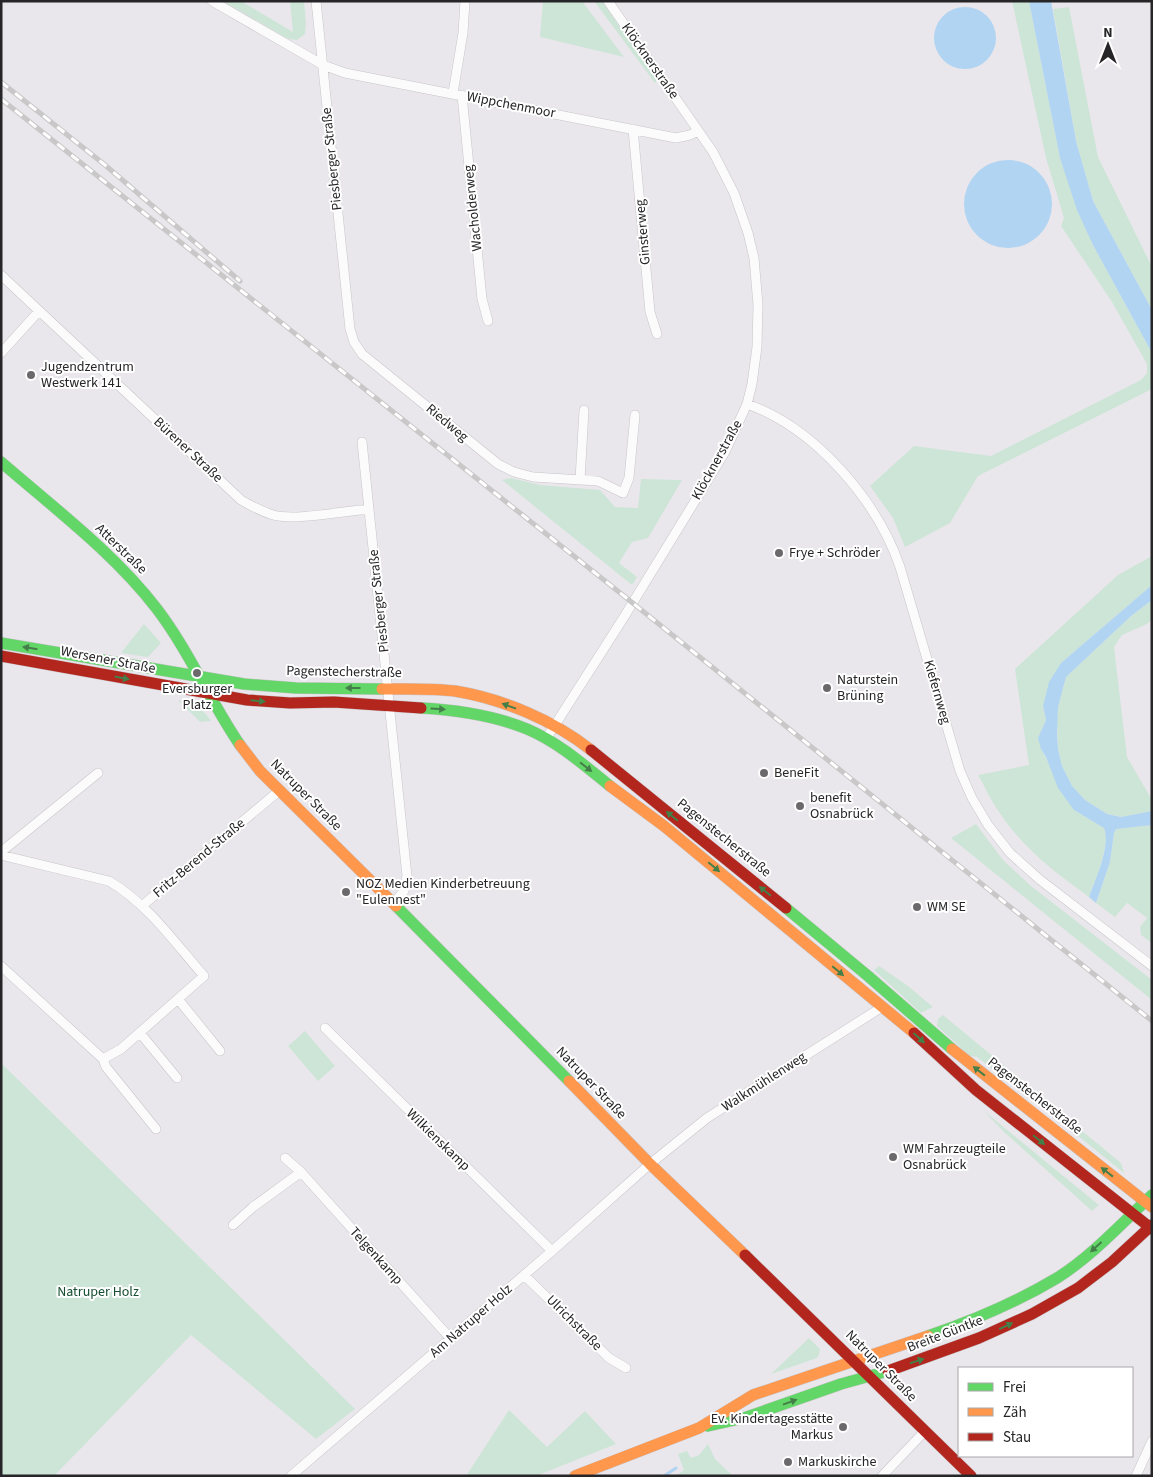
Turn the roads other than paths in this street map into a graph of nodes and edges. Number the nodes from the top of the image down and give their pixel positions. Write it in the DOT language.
graph roads {
  1 [pos="212,1"];
  2 [pos="316,1"];
  3 [pos="466,1"];
  4 [pos="608,1"];
  5 [pos="323,65"];
  6 [pos="458,94"];
  7 [pos="633,129"];
  8 [pos="698,131"];
  9 [pos="1,275"];
  10 [pos="38,310"];
  11 [pos="349,317"];
  12 [pos="488,321"];
  13 [pos="657,334"];
  14 [pos="1,353"];
  15 [pos="747,404"];
  16 [pos="584,410"];
  17 [pos="635,415"];
  18 [pos="362,442"];
  19 [pos="1,462"];
  20 [pos="580,480"];
  21 [pos="369,509"];
  22 [pos="1,643"];
  23 [pos="1,656"];
  24 [pos="199,676"];
  25 [pos="388,688"];
  26 [pos="210,694"];
  27 [pos="390,706"];
  28 [pos="554,725"];
  29 [pos="546,739"];
  30 [pos="98,773"];
  31 [pos="280,790"];
  32 [pos="1,854"];
  33 [pos="393,904"];
  34 [pos="143,905"];
  35 [pos="1,966"];
  36 [pos="1152,966"];
  37 [pos="178,999"];
  38 [pos="895,1001"];
  39 [pos="882,1007"];
  40 [pos="325,1028"];
  41 [pos="140,1032"];
  42 [pos="220,1051"];
  43 [pos="103,1059"];
  44 [pos="177,1078"];
  45 [pos="156,1129"];
  46 [pos="285,1158"];
  47 [pos="650,1164"];
  48 [pos="301,1172"];
  49 [pos="1150,1201"];
  50 [pos="1132,1215"];
  51 [pos="233,1225"];
  52 [pos="1151,1227"];
  53 [pos="552,1252"];
  54 [pos="524,1275"];
  55 [pos="451,1339"];
  56 [pos="855,1360"];
  57 [pos="626,1368"];
  58 [pos="871,1377"];
  59 [pos="699,1428"];
  60 [pos="925,1431"];
  61 [pos="1152,1441"];
  62 [pos="291,1476"];
  63 [pos="575,1476"];
  64 [pos="882,1476"];
  65 [pos="971,1476"];
  66 [pos="1136,1476"];
  1 -- 5 [label="street, Wippchenmoor"];
  2 -- 5 [label="street, Piesberger Straße"];
  3 -- 6 [label="street, Wacholderweg"];
  4 -- 8 [label="street, Klöcknerstraße"];
  5 -- 6 [label="street, Wippchenmoor"];
  5 -- 11 [label="street, Piesberger Straße"];
  6 -- 7 [label="street, Wippchenmoor"];
  6 -- 12 [label="street, Wacholderweg"];
  7 -- 8 [label="street, Wippchenmoor"];
  7 -- 13 [label="street, Ginsterweg"];
  8 -- 15 [label="street, Klöcknerstraße"];
  9 -- 10 [label="street, Bürener Straße"];
  10 -- 14 [label="street"];
  10 -- 21 [label="street, Bürener Straße"];
  11 -- 20 [label="street, Riedweg"];
  15 -- 28 [label="street, Klöcknerstraße"];
  15 -- 36 [label="street, Kiefernweg"];
  16 -- 20 [label="street"];
  17 -- 20 [label="street, Riedweg"];
  18 -- 21 [label="street, Piesberger Straße"];
  19 -- 24 [label="main road, Atterstraße"];
  21 -- 25 [label="street, Piesberger Straße"];
  24 -- 22 [label="main road, Wersener Straße, one-way"];
  23 -- 26 [label="main road, Wersener Straße, one-way"];
  25 -- 24 [label="main road, Pagenstecherstraße, one-way"];
  24 -- 26 [label="main road"];
  25 -- 27 [label="street, Piesberger Straße"];
  28 -- 25 [label="main road, Pagenstecherstraße, one-way"];
  26 -- 27 [label="main road, Pagenstecherstraße, one-way"];
  26 -- 31 [label="main road, Natruper Straße"];
  27 -- 29 [label="main road, Pagenstecherstraße, one-way"];
  27 -- 33 [label="street, Piesberger Straße"];
  28 -- 29 [label="street, Klöcknerstraße"];
  38 -- 28 [label="main road, Pagenstecherstraße, one-way"];
  29 -- 39 [label="main road, Pagenstecherstraße, one-way"];
  30 -- 32 [label="street, Fritz-Berend-Straße"];
  31 -- 33 [label="main road, Natruper Straße"];
  31 -- 34 [label="street, Fritz-Berend-Straße"];
  32 -- 34 [label="street, Fritz-Berend-Straße"];
  33 -- 47 [label="main road, Natruper Straße"];
  34 -- 37 [label="street"];
  35 -- 43 [label="street"];
  37 -- 41 [label="street"];
  37 -- 42 [label="street"];
  38 -- 39 [label="main road"];
  49 -- 38 [label="main road, Pagenstecherstraße, one-way"];
  39 -- 47 [label="street, Walkmühlenweg"];
  39 -- 50 [label="main road, Pagenstecherstraße, one-way"];
  40 -- 53 [label="street, Wilkienskamp"];
  41 -- 43 [label="street"];
  41 -- 44 [label="street"];
  43 -- 45 [label="street"];
  46 -- 48 [label="street, Telgenkamp"];
  47 -- 53 [label="street, Am Natruper Holz"];
  47 -- 56 [label="main road, Natruper Straße"];
  48 -- 51 [label="street"];
  48 -- 55 [label="street, Telgenkamp"];
  49 -- 50 [label="main road, Breite Güntke"];
  50 -- 52 [label="main road, Pagenstecherstraße"];
  50 -- 56 [label="main road, Breite Güntke, one-way"];
  58 -- 52 [label="main road, Breite Güntke, one-way"];
  53 -- 54 [label="street, Am Natruper Holz"];
  54 -- 55 [label="street, Am Natruper Holz"];
  54 -- 57 [label="street, Ulrichstraße"];
  55 -- 62 [label="street, Am Natruper Holz"];
  56 -- 58 [label="main road, Natruper Straße"];
  56 -- 59 [label="main road, Breite Güntke"];
  59 -- 58 [label="main road, Breite Güntke, one-way"];
  58 -- 60 [label="main road, Natruper Straße"];
  59 -- 63 [label="main road, Breite Güntke"];
  60 -- 64 [label="street"];
  60 -- 65 [label="main road, Natruper Straße"];
  61 -- 66 [label="street"];
}
